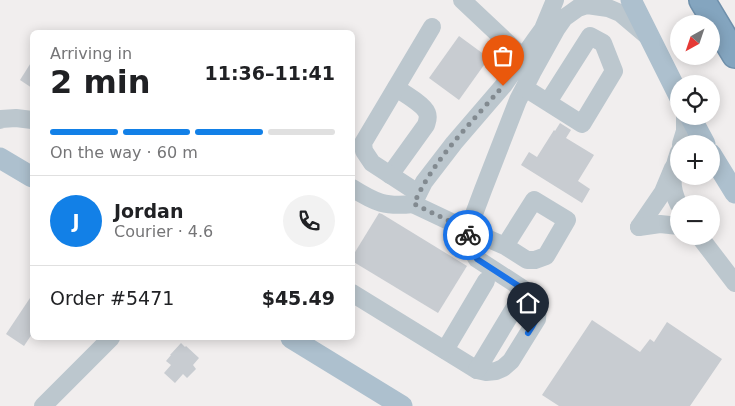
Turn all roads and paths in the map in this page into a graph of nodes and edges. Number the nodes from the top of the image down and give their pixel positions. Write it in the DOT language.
graph roads {
  1 [pos="462,0"];
  2 [pos="555,0"];
  3 [pos="631,0"];
  4 [pos="702,0"];
  5 [pos="432,27"];
  6 [pos="648,36"];
  7 [pos="735,55"];
  8 [pos="529,63"];
  9 [pos="670,79"];
  10 [pos="396,88"];
  11 [pos="525,88"];
  12 [pos="548,102"];
  13 [pos="0,120"];
  14 [pos="30,120"];
  15 [pos="0,158"];
  16 [pos="720,168"];
  17 [pos="390,175"];
  18 [pos="670,175"];
  19 [pos="30,176"];
  20 [pos="735,192"];
  21 [pos="360,193"];
  22 [pos="416,199"];
  23 [pos="670,225"];
  24 [pos="468,230"];
  25 [pos="706,245"];
  26 [pos="506,246"];
  27 [pos="486,281"];
  28 [pos="735,283"];
  29 [pos="355,295"];
  30 [pos="518,302"];
  31 [pos="108,340"];
  32 [pos="294,340"];
  33 [pos="445,350"];
  34 [pos="477,370"];
  35 [pos="389,402"];
  36 [pos="43,406"];
  1 -- 8 [label="street"];
  2 -- 8 [label="street"];
  3 -- 6 [label="main road"];
  4 -- 7 [label="highway"];
  5 -- 10 [label="street"];
  6 -- 8 [label="street"];
  6 -- 9 [label="main road"];
  8 -- 11 [label="street"];
  8 -- 22 [label="street"];
  10 -- 17 [label="street"];
  10 -- 17 [label="street"];
  11 -- 12 [label="street"];
  11 -- 24 [label="street"];
  12 -- 12 [label="street"];
  13 -- 14 [label="street"];
  15 -- 19 [label="main road"];
  16 -- 20 [label="main road"];
  17 -- 22 [label="street"];
  18 -- 23 [label="street"];
  21 -- 22 [label="street"];
  22 -- 24 [label="street"];
  24 -- 26 [label="street"];
  24 -- 34 [label="street"];
  25 -- 28 [label="street"];
  27 -- 33 [label="street"];
  29 -- 33 [label="street"];
  30 -- 34 [label="street"];
  31 -- 36 [label="street"];
  32 -- 35 [label="main road"];
  33 -- 34 [label="street"];
}
